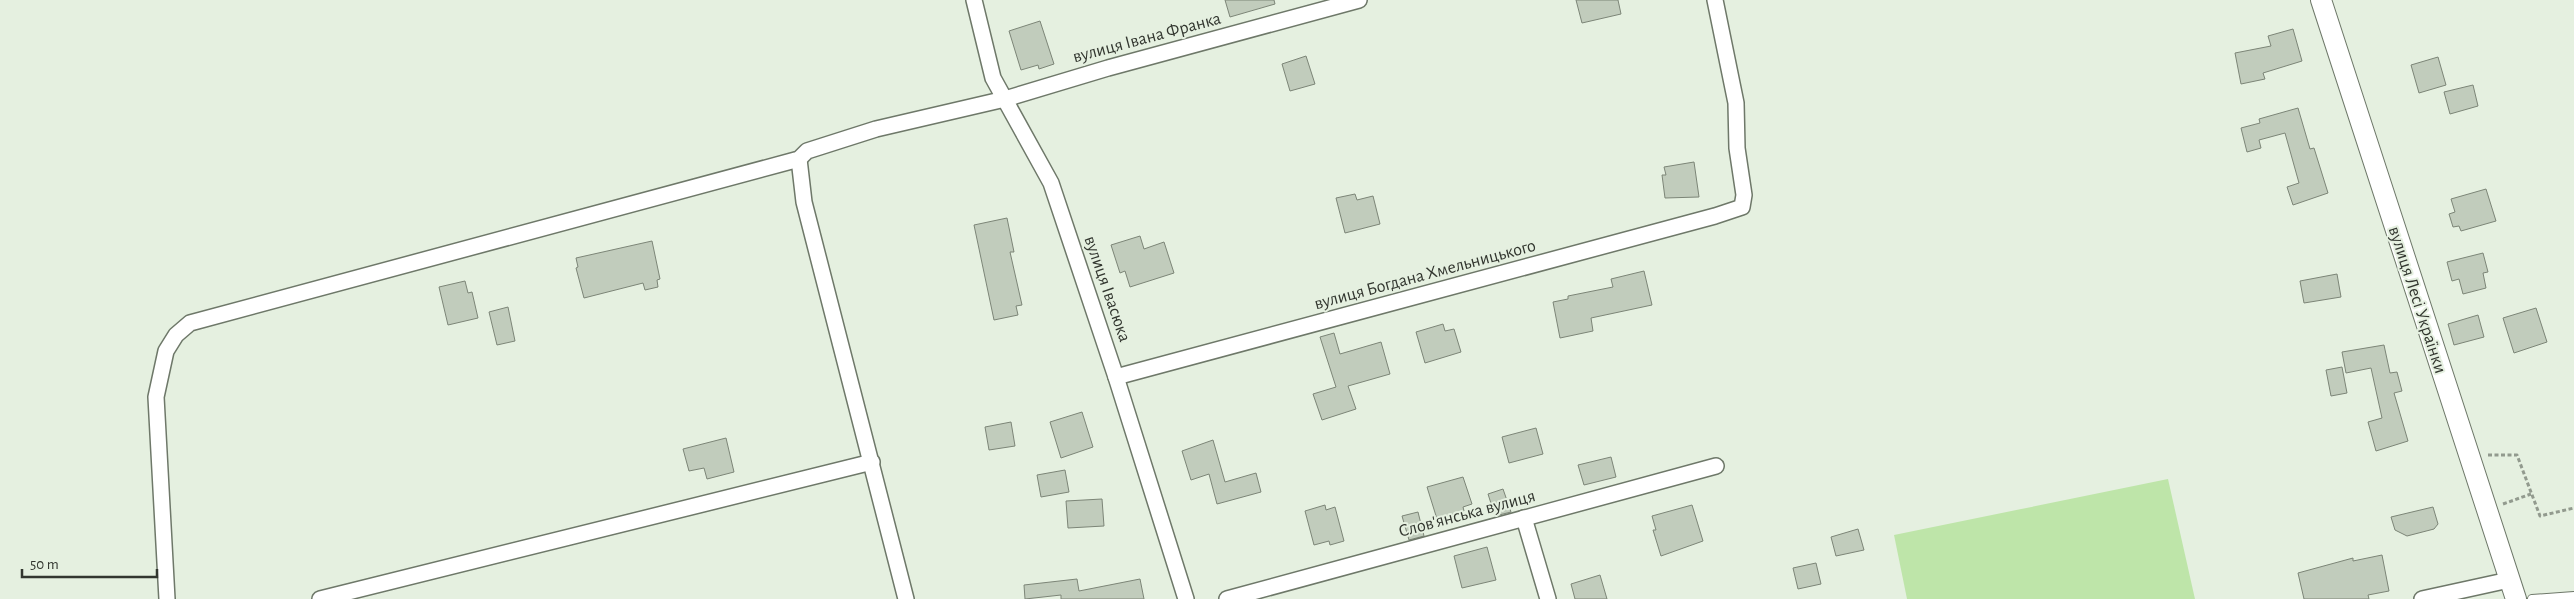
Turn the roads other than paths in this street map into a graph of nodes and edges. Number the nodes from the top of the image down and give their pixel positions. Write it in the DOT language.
graph roads {
  1 [pos="974,0"];
  2 [pos="1359,0"];
  3 [pos="1716,0"];
  4 [pos="2321,0"];
  5 [pos="1004,99"];
  6 [pos="799,158"];
  7 [pos="1116,377"];
  8 [pos="872,462"];
  9 [pos="1716,466"];
  10 [pos="1524,518"];
  11 [pos="2509,580"];
  12 [pos="2574,596"];
  13 [pos="167,599"];
  14 [pos="320,599"];
  15 [pos="906,599"];
  16 [pos="1186,599"];
  17 [pos="1227,599"];
  18 [pos="1548,599"];
  19 [pos="2422,599"];
  20 [pos="2516,599"];
  21 [pos="2532,599"];
  1 -- 5 [label="street, вулиця Івасюка"];
  2 -- 5 [label="street, вулиця Івана Франка"];
  3 -- 7 [label="street, вулиця Богдана Хмельницького"];
  4 -- 11 [label="street, вулиця Лесі Українки"];
  5 -- 6 [label="street, вулиця Івана Франка"];
  5 -- 7 [label="street, вулиця Івасюка"];
  6 -- 8 [label="street"];
  6 -- 13 [label="street, вулиця Івана Франка"];
  7 -- 16 [label="street, вулиця Івасюка"];
  8 -- 14 [label="street"];
  8 -- 15 [label="street"];
  9 -- 10 [label="street, Слов'янська вулиця"];
  10 -- 17 [label="street, Слов'янська вулиця"];
  10 -- 18 [label="street"];
  11 -- 19 [label="street"];
  11 -- 20 [label="street, вулиця Лесі Українки"];
  12 -- 21 [label="lane"];
}
